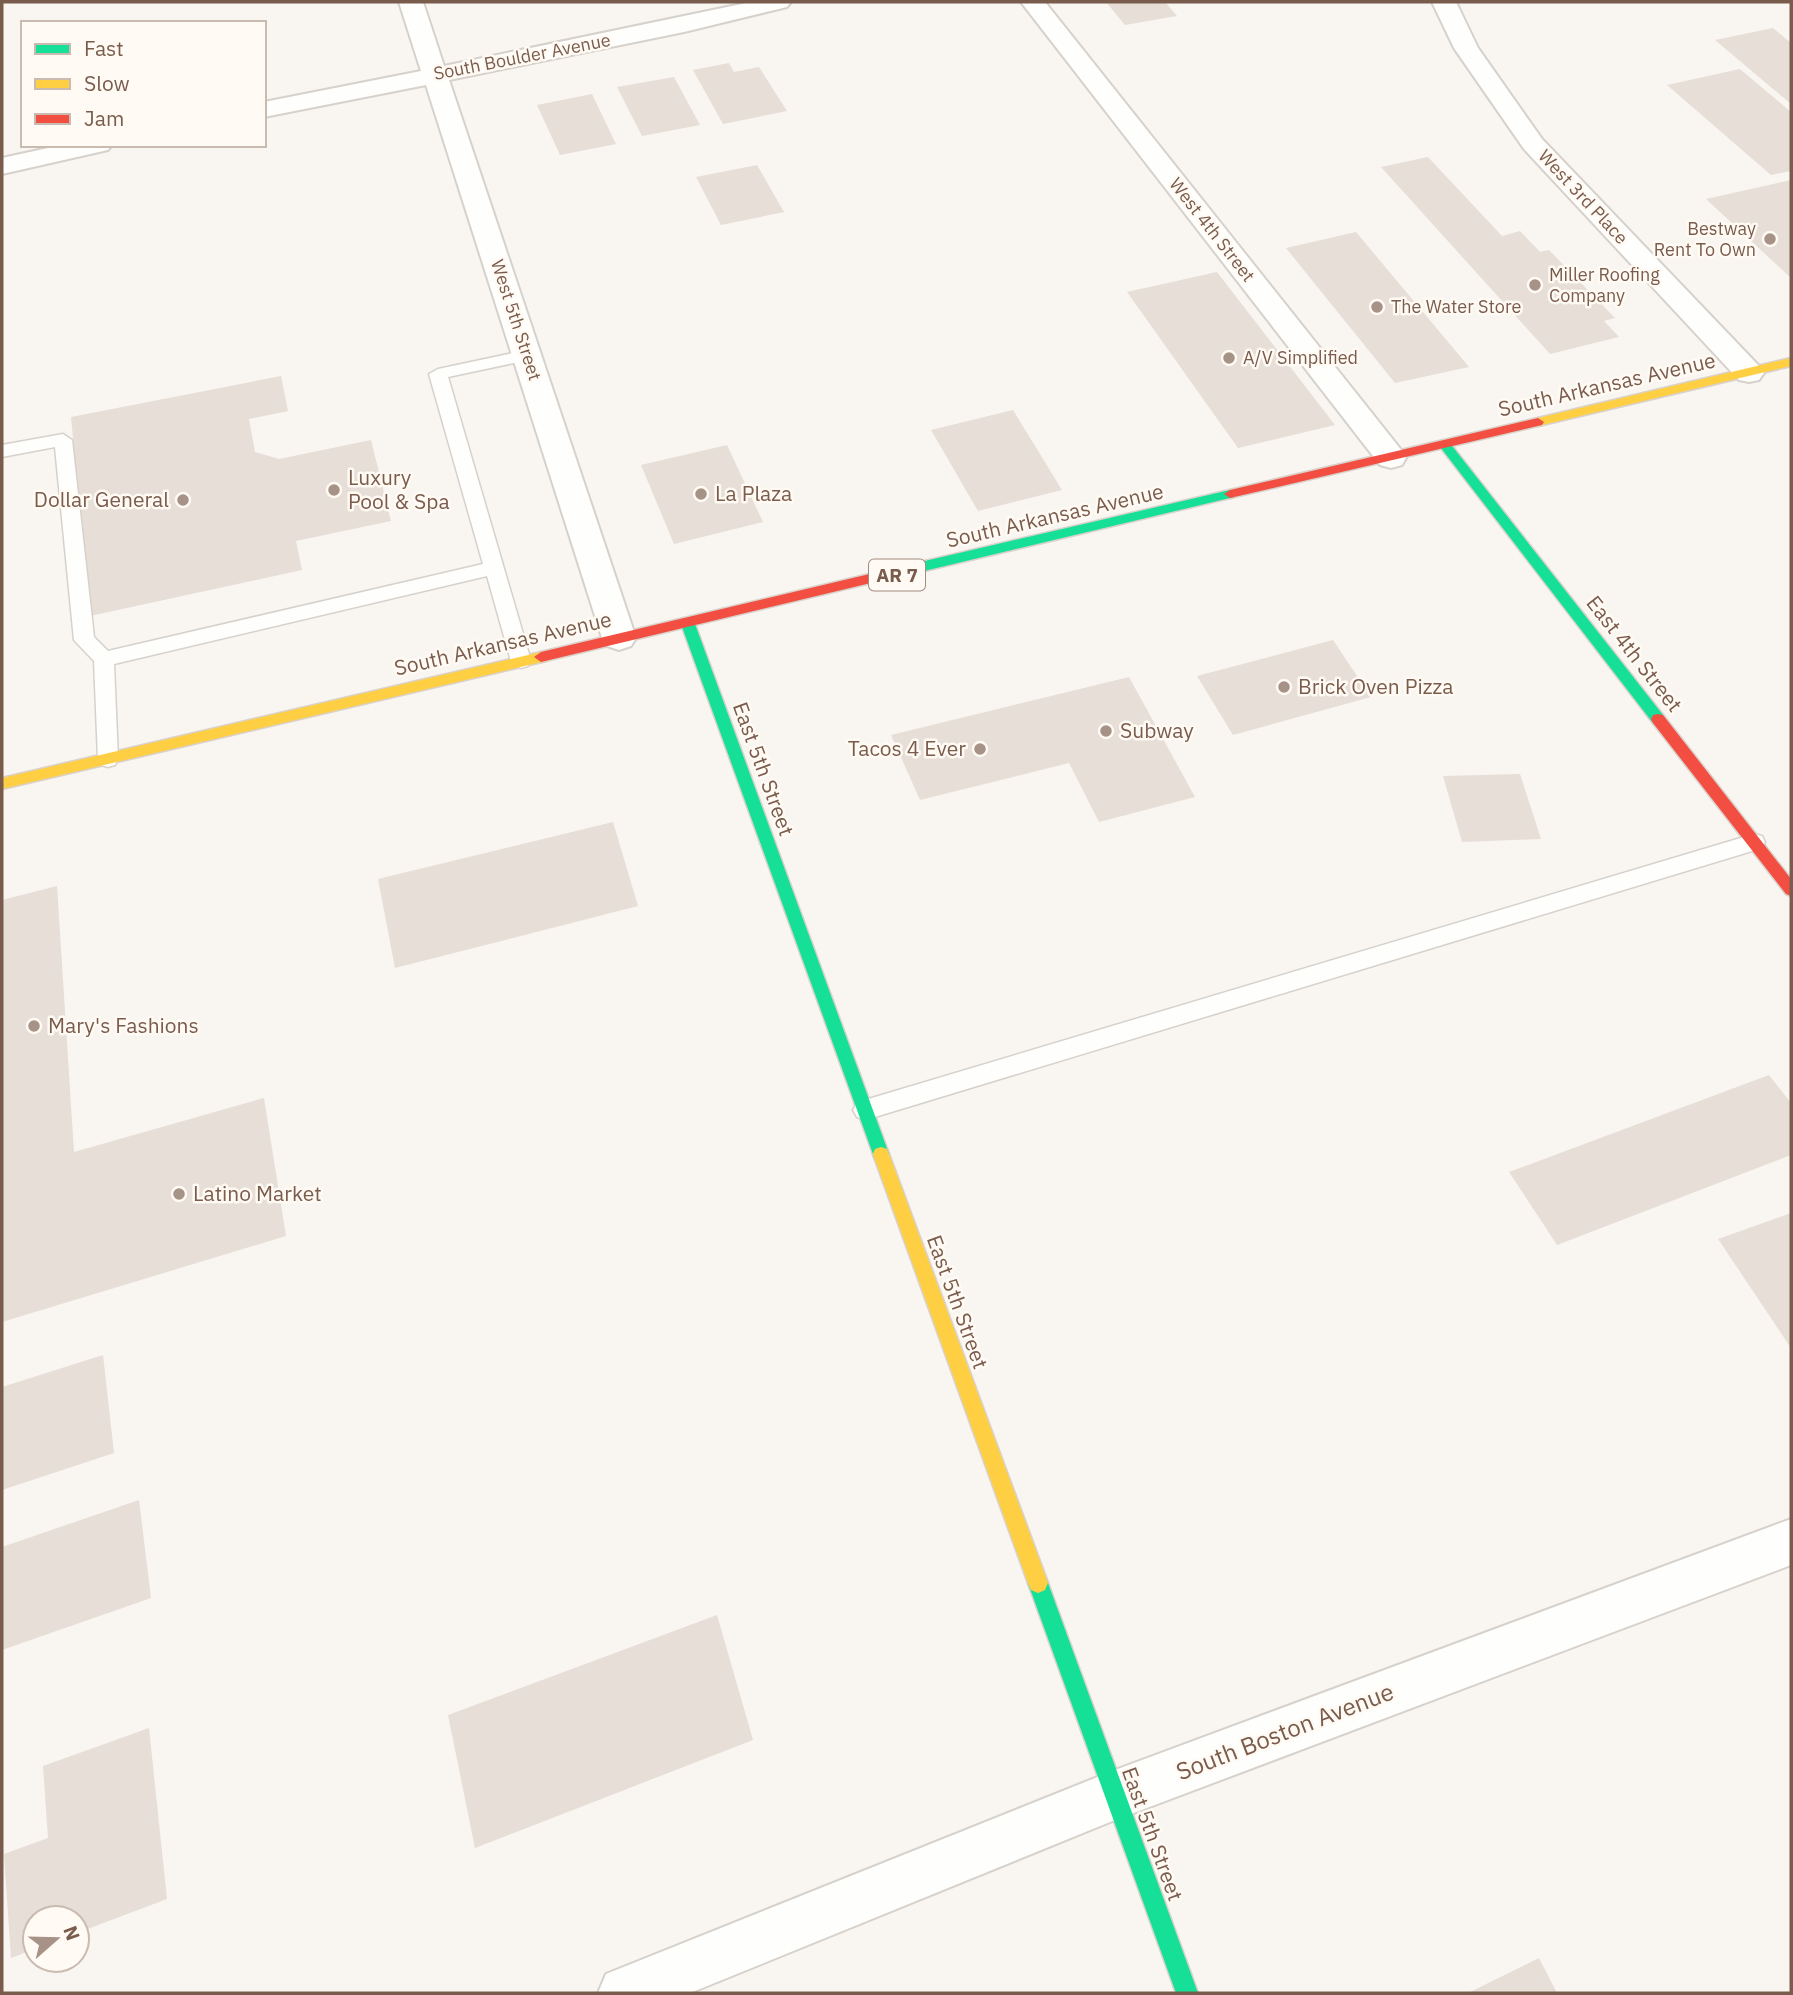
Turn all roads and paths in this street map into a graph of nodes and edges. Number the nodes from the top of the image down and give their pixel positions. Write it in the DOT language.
graph roads {
  1 [pos="411,2"];
  2 [pos="779,2"];
  3 [pos="1033,2"];
  4 [pos="1444,2"];
  5 [pos="436,74"];
  6 [pos="266,110"];
  7 [pos="90,147"];
  8 [pos="2,166"];
  9 [pos="527,355"];
  10 [pos="1791,362"];
  11 [pos="1749,373"];
  12 [pos="1445,445"];
  13 [pos="2,450"];
  14 [pos="1391,457"];
  15 [pos="494,568"];
  16 [pos="688,624"];
  17 [pos="619,638"];
  18 [pos="104,659"];
  19 [pos="521,661"];
  20 [pos="108,759"];
  21 [pos="2,784"];
  22 [pos="1754,842"];
  23 [pos="1791,890"];
  24 [pos="865,1110"];
  25 [pos="1791,1542"];
  26 [pos="1115,1795"];
  27 [pos="625,1993"];
  28 [pos="1187,1993"];
  1 -- 5 [label="street, West 5th Street"];
  2 -- 5 [label="street, South Boulder Avenue"];
  3 -- 14 [label="street, West 4th Street"];
  4 -- 11 [label="street, West 3rd Place"];
  5 -- 6 [label="street, South Boulder Avenue"];
  5 -- 9 [label="street, West 5th Street"];
  7 -- 8 [label="street"];
  9 -- 15 [label="lane"];
  9 -- 17 [label="street, West 5th Street"];
  10 -- 11 [label="main road, South Arkansas Avenue / AR 7"];
  11 -- 12 [label="main road, South Arkansas Avenue / AR 7"];
  12 -- 14 [label="main road, South Arkansas Avenue / AR 7"];
  12 -- 22 [label="main road, East 4th Street"];
  13 -- 18 [label="lane"];
  14 -- 16 [label="main road, South Arkansas Avenue / AR 7"];
  15 -- 18 [label="lane"];
  15 -- 19 [label="lane"];
  16 -- 17 [label="main road, South Arkansas Avenue / AR 7"];
  16 -- 24 [label="main road, East 5th Street"];
  17 -- 19 [label="main road, South Arkansas Avenue / AR 7"];
  18 -- 20 [label="lane"];
  19 -- 20 [label="main road, South Arkansas Avenue / AR 7"];
  20 -- 21 [label="main road, South Arkansas Avenue / AR 7"];
  22 -- 23 [label="main road, East 4th Street"];
  22 -- 24 [label="lane"];
  24 -- 26 [label="main road, East 5th Street"];
  25 -- 26 [label="street, South Boston Avenue"];
  26 -- 27 [label="street, South Boston Avenue"];
  26 -- 28 [label="main road, East 5th Street"];
}
